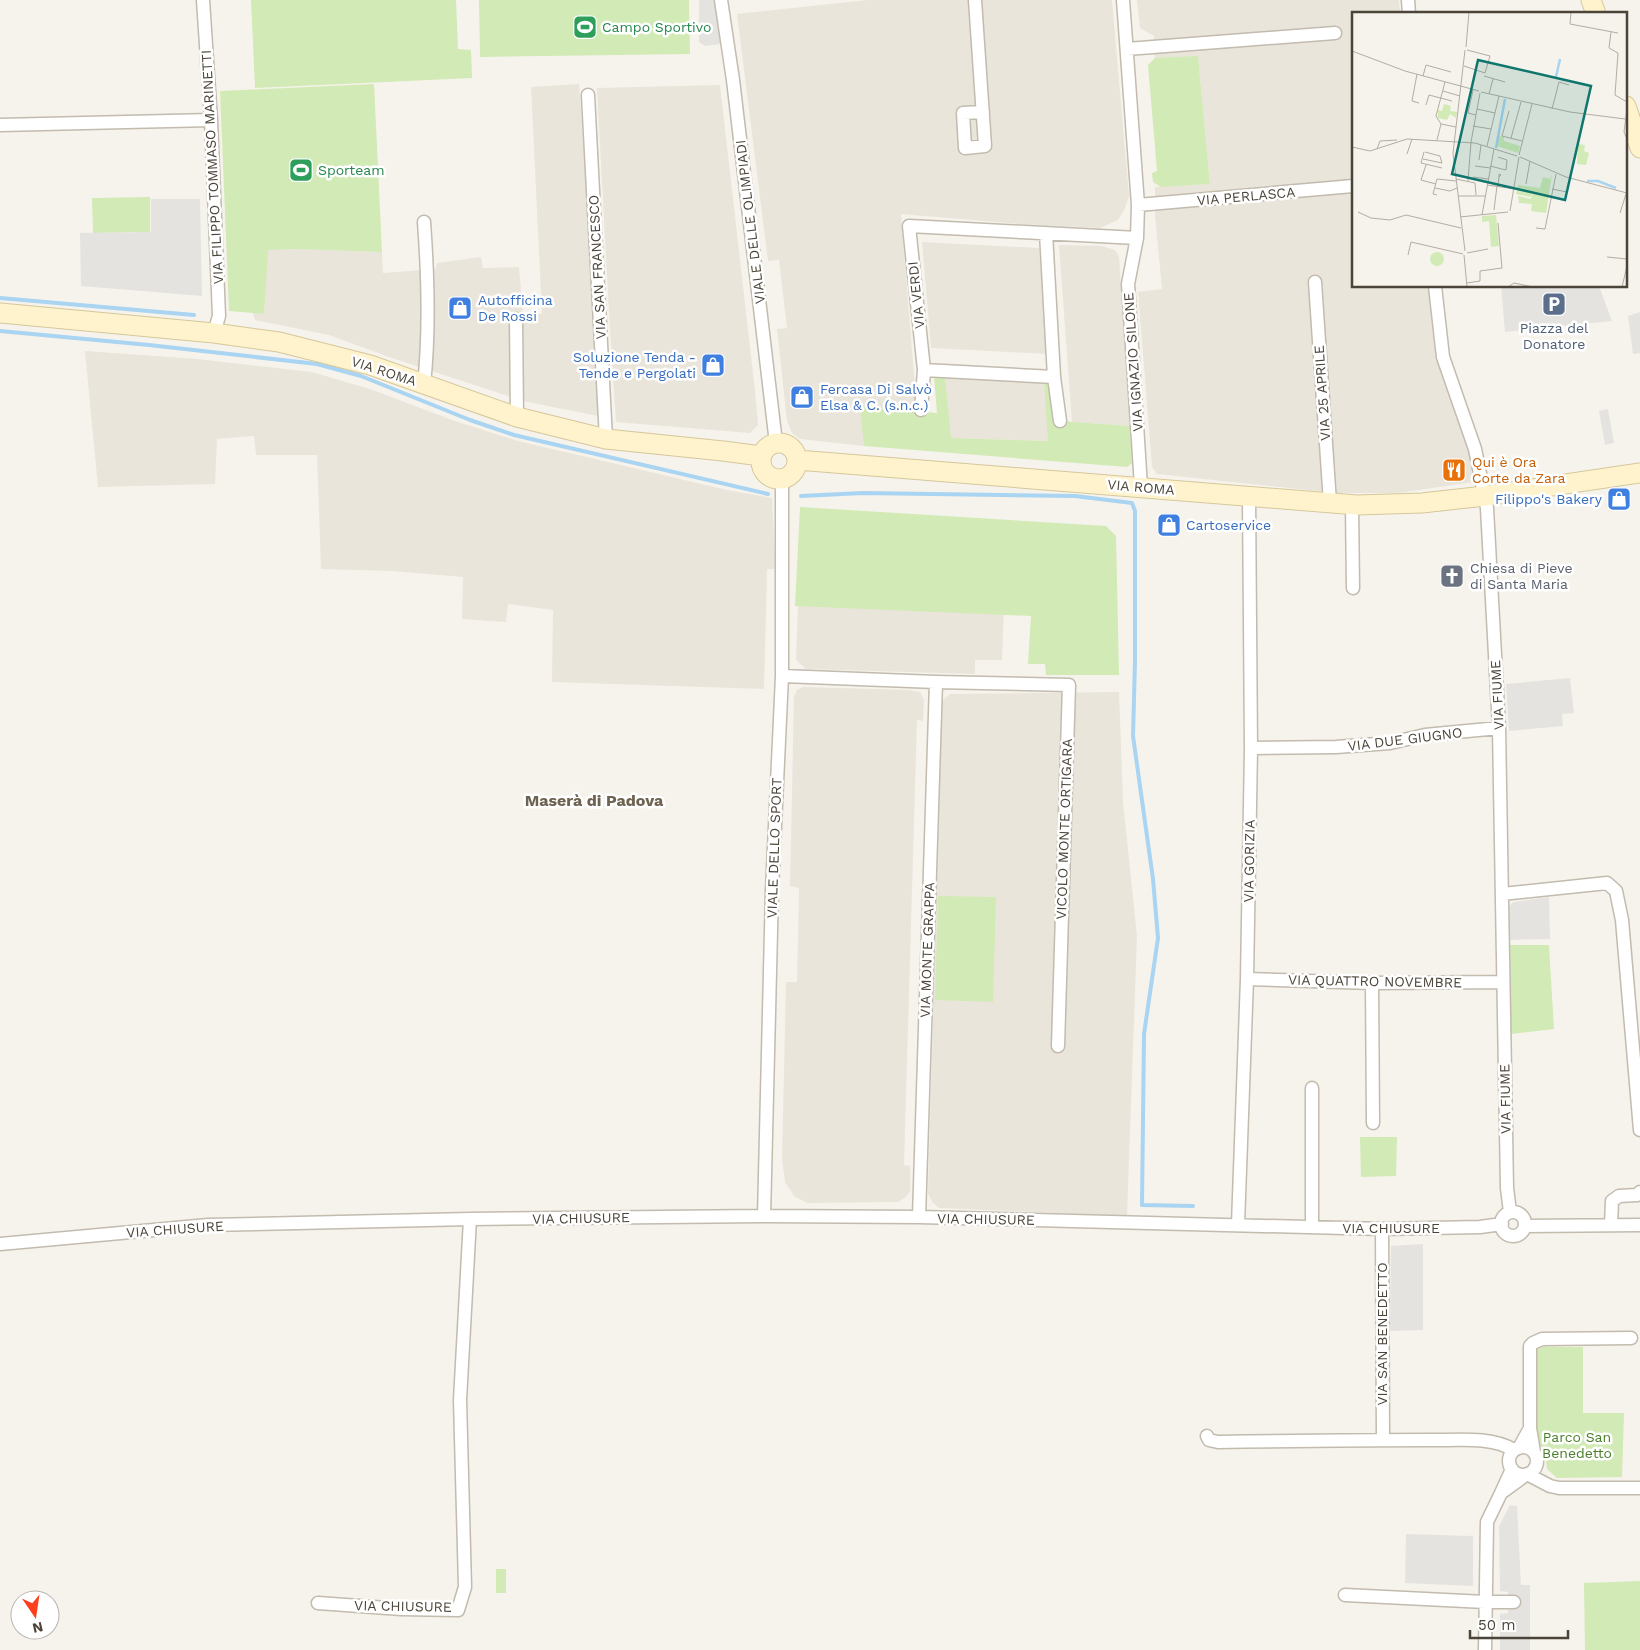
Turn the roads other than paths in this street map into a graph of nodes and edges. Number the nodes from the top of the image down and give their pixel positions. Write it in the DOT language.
graph roads {
  1 [pos="203,0"];
  2 [pos="721,0"];
  3 [pos="975,0"];
  4 [pos="1123,0"];
  5 [pos="1591,0"];
  6 [pos="1595,12"];
  7 [pos="1335,33"];
  8 [pos="1126,49"];
  9 [pos="588,95"];
  10 [pos="983,112"];
  11 [pos="1628,112"];
  12 [pos="211,120"];
  13 [pos="0,126"];
  14 [pos="1640,148"];
  15 [pos="1352,186"];
  16 [pos="1138,205"];
  17 [pos="424,222"];
  18 [pos="1046,233"];
  19 [pos="1137,238"];
  20 [pos="1315,282"];
  21 [pos="1435,288"];
  22 [pos="0,313"];
  23 [pos="516,318"];
  24 [pos="214,333"];
  25 [pos="924,370"];
  26 [pos="1054,377"];
  27 [pos="424,384"];
  28 [pos="921,410"];
  29 [pos="517,417"];
  30 [pos="1060,421"];
  31 [pos="606,438"];
  32 [pos="776,443"];
  33 [pos="762,456"];
  34 [pos="797,460"];
  35 [pos="1640,473"];
  36 [pos="782,479"];
  37 [pos="1141,487"];
  38 [pos="1485,496"];
  39 [pos="1249,497"];
  40 [pos="1330,503"];
  41 [pos="1352,505"];
  42 [pos="1353,588"];
  43 [pos="782,676"];
  44 [pos="936,682"];
  45 [pos="1499,728"];
  46 [pos="1251,748"];
  47 [pos="1502,894"];
  48 [pos="1247,979"];
  49 [pos="1503,982"];
  50 [pos="1372,983"];
  51 [pos="1058,1046"];
  52 [pos="1312,1088"];
  53 [pos="1373,1124"];
  54 [pos="1640,1130"];
  55 [pos="1640,1192"];
  56 [pos="1510,1212"];
  57 [pos="764,1216"];
  58 [pos="918,1217"];
  59 [pos="470,1219"];
  60 [pos="1238,1224"];
  61 [pos="1502,1224"];
  62 [pos="1525,1226"];
  63 [pos="1611,1226"];
  64 [pos="1640,1226"];
  65 [pos="1312,1227"];
  66 [pos="1382,1229"];
  67 [pos="0,1244"];
  68 [pos="1631,1338"];
  69 [pos="1530,1428"];
  70 [pos="1207,1436"];
  71 [pos="1383,1440"];
  72 [pos="1535,1456"];
  73 [pos="1514,1457"];
  74 [pos="1527,1474"];
  75 [pos="1559,1488"];
  76 [pos="1640,1488"];
  77 [pos="1501,1494"];
  78 [pos="1345,1595"];
  79 [pos="1485,1602"];
  80 [pos="1514,1602"];
  81 [pos="318,1603"];
  82 [pos="1485,1650"];
  1 -- 12 [label="street, VIA FILIPPO TOMMASO MARINETTI"];
  2 -- 32 [label="street, VIALE DELLE OLIMPIADI"];
  3 -- 10 [label="street"];
  4 -- 8 [label="street"];
  5 -- 6 [label="main road"];
  7 -- 8 [label="street"];
  8 -- 16 [label="street"];
  9 -- 31 [label="street, VIA SAN FRANCESCO"];
  11 -- 14 [label="main road"];
  12 -- 13 [label="street"];
  12 -- 24 [label="street, VIA FILIPPO TOMMASO MARINETTI"];
  15 -- 16 [label="street, VIA PERLASCA"];
  16 -- 19 [label="street"];
  17 -- 27 [label="street"];
  18 -- 19 [label="street, VIA VERDI"];
  18 -- 25 [label="street, VIA VERDI"];
  18 -- 26 [label="street"];
  19 -- 37 [label="street, VIA IGNAZIO SILONE"];
  20 -- 40 [label="street, VIA 25 APRILE"];
  21 -- 38 [label="street, VIA FIUME"];
  22 -- 24 [label="main road, VIA ROMA"];
  23 -- 29 [label="street"];
  24 -- 27 [label="main road, VIA ROMA"];
  25 -- 26 [label="street"];
  25 -- 28 [label="street"];
  26 -- 30 [label="street"];
  27 -- 29 [label="main road, VIA ROMA"];
  29 -- 31 [label="main road, VIA ROMA"];
  31 -- 33 [label="main road, VIA ROMA"];
  32 -- 33 [label="main road"];
  32 -- 34 [label="main road"];
  33 -- 36 [label="main road"];
  34 -- 36 [label="main road"];
  34 -- 37 [label="main road, VIA ROMA"];
  35 -- 38 [label="main road, VIA ROMA"];
  36 -- 43 [label="street, VIALE DELLO SPORT"];
  37 -- 39 [label="main road, VIA ROMA"];
  38 -- 41 [label="main road, VIA ROMA"];
  38 -- 45 [label="street, VIA FIUME"];
  39 -- 40 [label="main road, VIA ROMA"];
  39 -- 46 [label="street, VIA GORIZIA"];
  40 -- 41 [label="main road, VIA ROMA"];
  41 -- 42 [label="street"];
  43 -- 44 [label="street"];
  43 -- 57 [label="street, VIALE DELLO SPORT"];
  44 -- 51 [label="street, VICOLO MONTE ORTIGARA"];
  44 -- 58 [label="street, VIA MONTE GRAPPA"];
  45 -- 46 [label="street, VIA DUE GIUGNO"];
  45 -- 47 [label="street, VIA FIUME"];
  46 -- 48 [label="street, VIA GORIZIA"];
  47 -- 49 [label="street, VIA FIUME"];
  47 -- 54 [label="street"];
  48 -- 50 [label="street, VIA QUATTRO NOVEMBRE"];
  48 -- 60 [label="street, VIA GORIZIA"];
  49 -- 50 [label="street, VIA QUATTRO NOVEMBRE"];
  49 -- 56 [label="street, VIA FIUME"];
  50 -- 53 [label="street"];
  52 -- 65 [label="street"];
  55 -- 63 [label="street"];
  56 -- 61 [label="street"];
  56 -- 62 [label="street"];
  57 -- 58 [label="street, VIA CHIUSURE"];
  57 -- 59 [label="street, VIA CHIUSURE"];
  58 -- 60 [label="street, VIA CHIUSURE"];
  59 -- 67 [label="street, VIA CHIUSURE"];
  59 -- 81 [label="street, VIA CHIUSURE"];
  60 -- 65 [label="street, VIA CHIUSURE"];
  61 -- 62 [label="street"];
  61 -- 66 [label="street, VIA CHIUSURE"];
  62 -- 63 [label="street"];
  63 -- 64 [label="street"];
  65 -- 66 [label="street, VIA CHIUSURE"];
  66 -- 71 [label="street, VIA SAN BENEDETTO"];
  68 -- 69 [label="street"];
  69 -- 72 [label="street"];
  69 -- 73 [label="street"];
  70 -- 71 [label="street"];
  71 -- 73 [label="street"];
  72 -- 73 [label="street"];
  72 -- 74 [label="street"];
  72 -- 75 [label="street"];
  73 -- 74 [label="street"];
  73 -- 77 [label="street"];
  74 -- 75 [label="street"];
  74 -- 77 [label="street"];
  75 -- 76 [label="street"];
  77 -- 79 [label="street"];
  78 -- 79 [label="street"];
  79 -- 80 [label="street"];
  79 -- 82 [label="street"];
}
